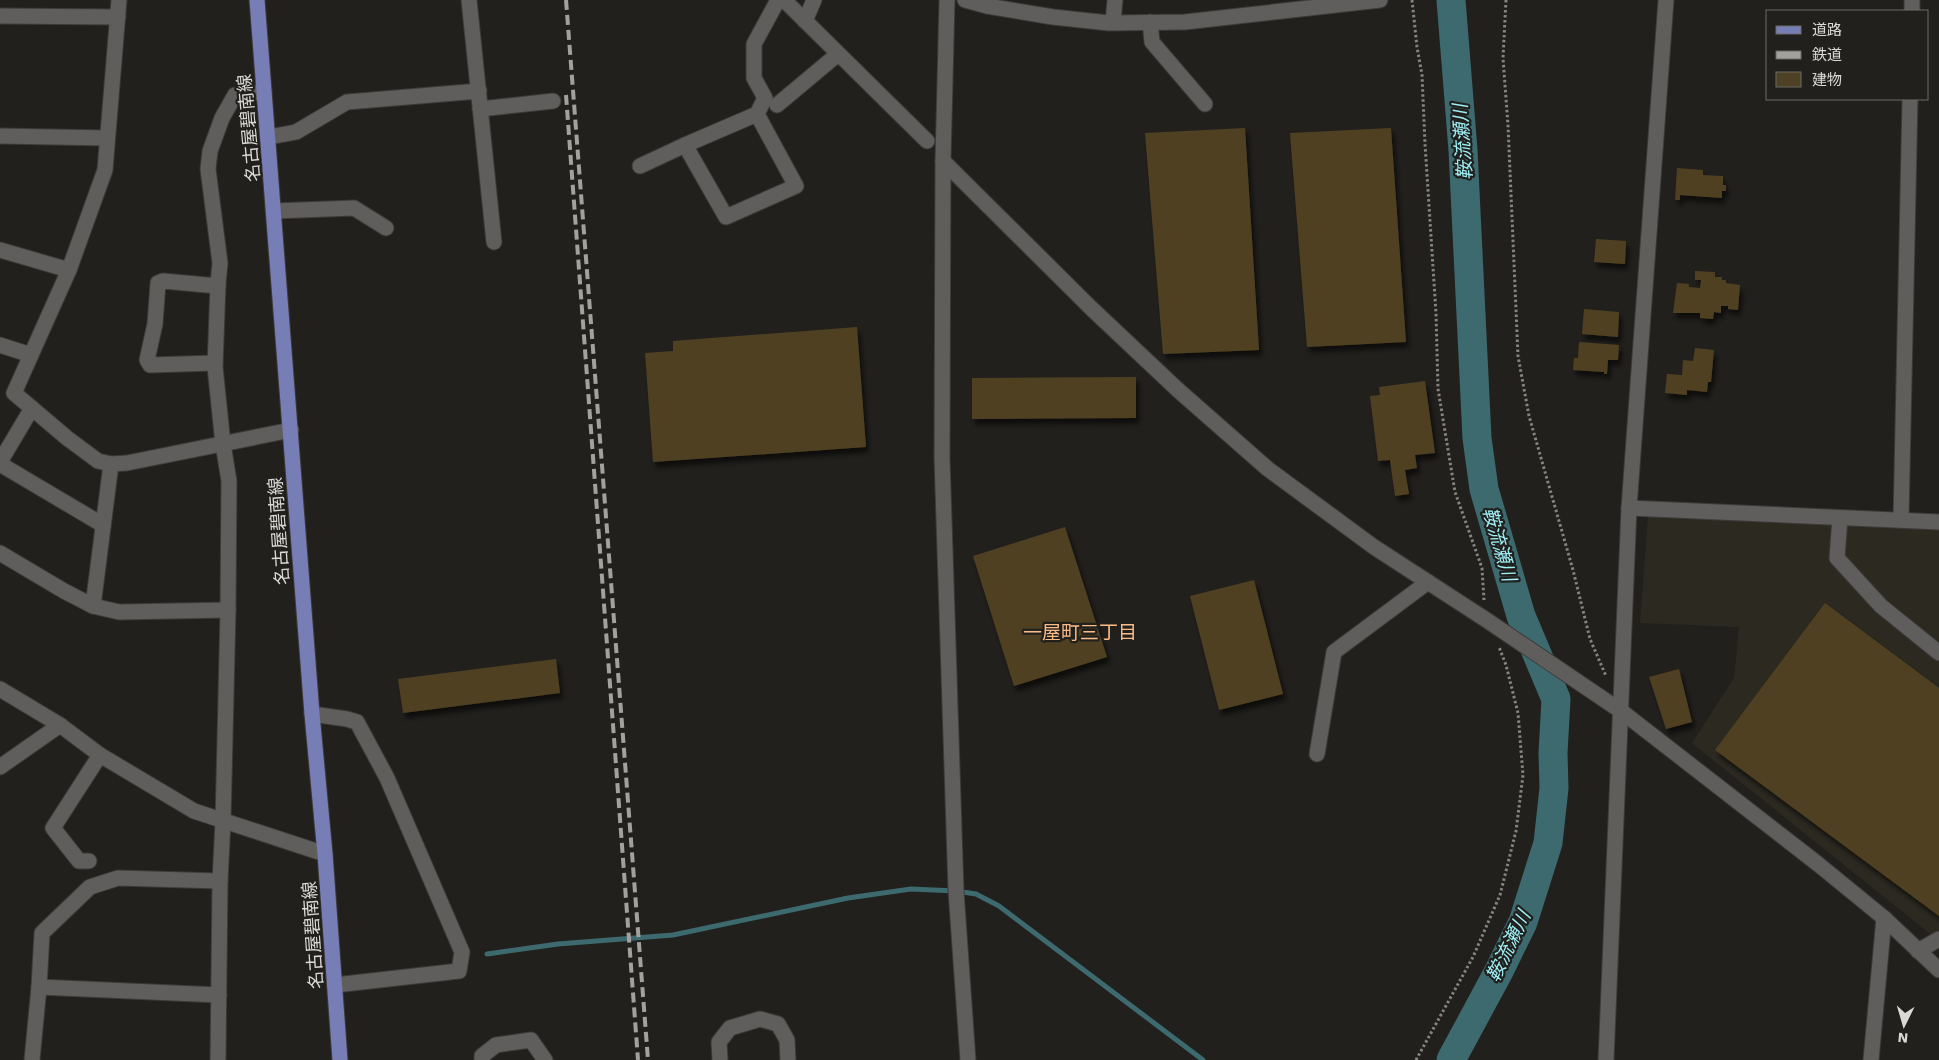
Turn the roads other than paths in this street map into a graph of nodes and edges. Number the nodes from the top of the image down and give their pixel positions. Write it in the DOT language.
graph roads {
  1 [pos="119,0"];
  2 [pos="257,0"];
  3 [pos="469,0"];
  4 [pos="778,0"];
  5 [pos="784,0"];
  6 [pos="814,0"];
  7 [pos="947,0"];
  8 [pos="965,0"];
  9 [pos="1115,0"];
  10 [pos="1380,0"];
  11 [pos="1666,0"];
  12 [pos="1261,6"];
  13 [pos="0,16"];
  14 [pos="118,17"];
  15 [pos="805,22"];
  16 [pos="1113,22"];
  17 [pos="1150,22"];
  18 [pos="838,54"];
  19 [pos="478,91"];
  20 [pos="264,92"];
  21 [pos="1910,100"];
  22 [pos="553,101"];
  23 [pos="1204,104"];
  24 [pos="777,105"];
  25 [pos="480,109"];
  26 [pos="757,114"];
  27 [pos="0,136"];
  28 [pos="269,137"];
  29 [pos="107,138"];
  30 [pos="927,141"];
  31 [pos="685,145"];
  32 [pos="943,161"];
  33 [pos="640,166"];
  34 [pos="274,211"];
  35 [pos="386,228"];
  36 [pos="494,242"];
  37 [pos="0,250"];
  38 [pos="69,270"];
  39 [pos="218,286"];
  40 [pos="0,345"];
  41 [pos="31,355"];
  42 [pos="215,364"];
  43 [pos="32,408"];
  44 [pos="291,430"];
  45 [pos="223,444"];
  46 [pos="0,463"];
  47 [pos="111,464"];
  48 [pos="1628,508"];
  49 [pos="1840,518"];
  50 [pos="1901,520"];
  51 [pos="1939,522"];
  52 [pos="103,525"];
  53 [pos="0,553"];
  54 [pos="1428,582"];
  55 [pos="93,606"];
  56 [pos="228,610"];
  57 [pos="1939,653"];
  58 [pos="0,689"];
  59 [pos="1621,711"];
  60 [pos="312,714"];
  61 [pos="60,725"];
  62 [pos="1317,754"];
  63 [pos="100,755"];
  64 [pos="0,767"];
  65 [pos="223,822"];
  66 [pos="325,854"];
  67 [pos="89,861"];
  68 [pos="220,881"];
  69 [pos="1884,918"];
  70 [pos="1939,939"];
  71 [pos="1918,951"];
  72 [pos="1939,970"];
  73 [pos="335,985"];
  74 [pos="39,987"];
  75 [pos="218,995"];
  76 [pos="32,1060"];
  77 [pos="218,1060"];
  78 [pos="340,1060"];
  79 [pos="482,1060"];
  80 [pos="545,1060"];
  81 [pos="720,1060"];
  82 [pos="788,1060"];
  83 [pos="968,1060"];
  84 [pos="1606,1060"];
  85 [pos="1872,1060"];
  1 -- 14 [label="street"];
  2 -- 20 [label="main road, 名古屋碧南線"];
  3 -- 19 [label="street"];
  4 -- 26 [label="street"];
  5 -- 15 [label="street"];
  6 -- 15 [label="street"];
  7 -- 32 [label="street"];
  8 -- 16 [label="street"];
  9 -- 16 [label="street"];
  10 -- 12 [label="street"];
  11 -- 48 [label="street"];
  12 -- 17 [label="street"];
  13 -- 14 [label="street"];
  14 -- 29 [label="street"];
  15 -- 18 [label="street"];
  16 -- 17 [label="street"];
  17 -- 23 [label="street"];
  18 -- 24 [label="street"];
  18 -- 30 [label="street"];
  19 -- 25 [label="street"];
  19 -- 28 [label="street"];
  20 -- 28 [label="main road, 名古屋碧南線"];
  20 -- 39 [label="street"];
  21 -- 50 [label="street"];
  22 -- 25 [label="street"];
  25 -- 36 [label="street"];
  26 -- 31 [label="street"];
  26 -- 31 [label="street"];
  27 -- 29 [label="street"];
  28 -- 34 [label="main road, 名古屋碧南線"];
  29 -- 38 [label="street"];
  31 -- 33 [label="street"];
  32 -- 54 [label="street"];
  32 -- 83 [label="street"];
  34 -- 35 [label="street"];
  34 -- 44 [label="main road, 名古屋碧南線"];
  37 -- 38 [label="street"];
  38 -- 41 [label="street"];
  39 -- 42 [label="street"];
  39 -- 42 [label="street"];
  40 -- 41 [label="street"];
  41 -- 43 [label="street"];
  42 -- 45 [label="street"];
  43 -- 46 [label="street"];
  43 -- 47 [label="street"];
  44 -- 45 [label="street"];
  44 -- 60 [label="main road, 名古屋碧南線"];
  45 -- 47 [label="street"];
  45 -- 56 [label="street"];
  46 -- 52 [label="street"];
  47 -- 52 [label="street"];
  48 -- 49 [label="street"];
  48 -- 59 [label="street"];
  49 -- 50 [label="street"];
  49 -- 57 [label="street"];
  50 -- 51 [label="street"];
  52 -- 55 [label="street"];
  53 -- 55 [label="street"];
  54 -- 59 [label="street"];
  54 -- 62 [label="street"];
  55 -- 56 [label="street"];
  56 -- 65 [label="street"];
  58 -- 61 [label="street"];
  59 -- 69 [label="street"];
  59 -- 84 [label="street"];
  60 -- 66 [label="main road, 名古屋碧南線"];
  60 -- 73 [label="street"];
  61 -- 63 [label="street"];
  61 -- 64 [label="street"];
  63 -- 65 [label="street"];
  63 -- 67 [label="street"];
  65 -- 66 [label="street"];
  65 -- 68 [label="street"];
  66 -- 73 [label="main road, 名古屋碧南線"];
  68 -- 74 [label="street"];
  68 -- 75 [label="street"];
  69 -- 71 [label="street"];
  69 -- 85 [label="street"];
  70 -- 71 [label="street"];
  71 -- 72 [label="street"];
  73 -- 78 [label="main road, 名古屋碧南線"];
  74 -- 75 [label="street"];
  74 -- 76 [label="street"];
  75 -- 77 [label="street"];
  79 -- 80 [label="street"];
  81 -- 82 [label="street"];
}
